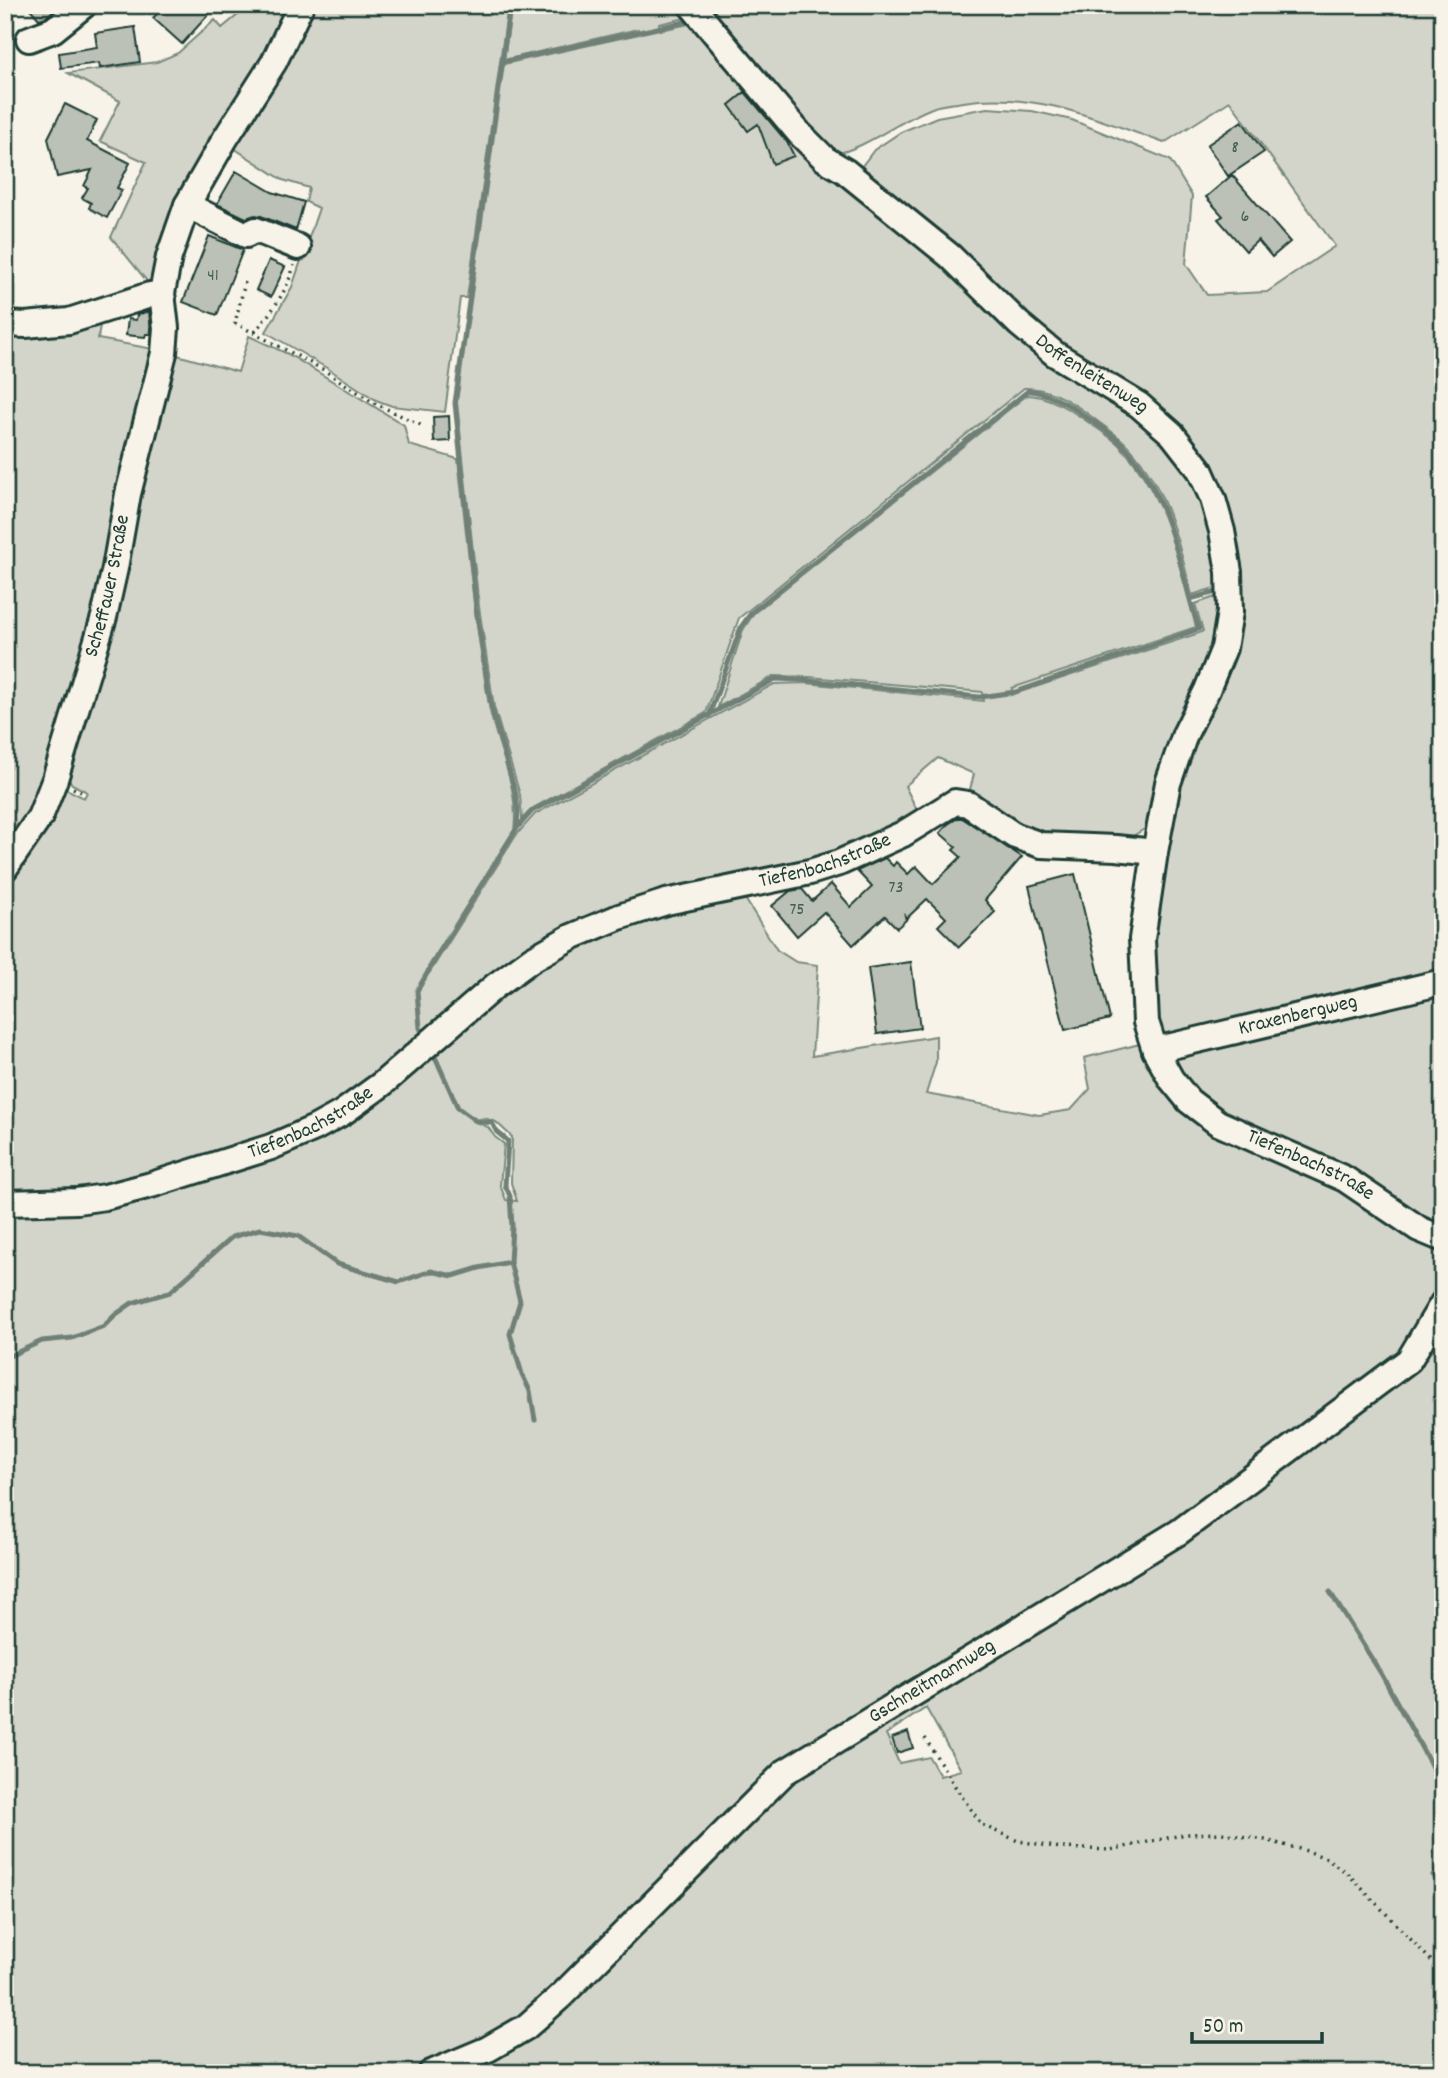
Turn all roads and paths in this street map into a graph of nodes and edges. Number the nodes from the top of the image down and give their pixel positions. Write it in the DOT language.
graph roads {
  1 [pos="84,5"];
  2 [pos="301,5"];
  3 [pos="691,5"];
  4 [pos="29,39"];
  5 [pos="187,205"];
  6 [pos="298,247"];
  7 [pos="245,282"];
  8 [pos="162,293"];
  9 [pos="5,324"];
  10 [pos="255,332"];
  11 [pos="423,426"];
  12 [pos="1155,852"];
  13 [pos="5,868"];
  14 [pos="1443,982"];
  15 [pos="1155,1050"];
  16 [pos="5,1203"];
  17 [pos="1443,1240"];
  18 [pos="1443,1303"];
  19 [pos="925,1738"];
  20 [pos="1443,1973"];
  21 [pos="431,2073"];
  1 -- 4 [label="street"];
  2 -- 5 [label="street, Scheffauer Straße"];
  3 -- 12 [label="street, Doffenleitenweg"];
  5 -- 6 [label="street"];
  5 -- 8 [label="street, Scheffauer Straße"];
  6 -- 10 [label="path"];
  7 -- 10 [label="path"];
  8 -- 9 [label="street"];
  8 -- 13 [label="street, Scheffauer Straße"];
  10 -- 11 [label="path"];
  12 -- 15 [label="street, Tiefenbachstraße"];
  12 -- 16 [label="street, Tiefenbachstraße"];
  14 -- 15 [label="street, Kraxenbergweg"];
  15 -- 17 [label="street, Tiefenbachstraße"];
  18 -- 21 [label="street, Gschneitmannweg"];
  19 -- 20 [label="path"];
}
